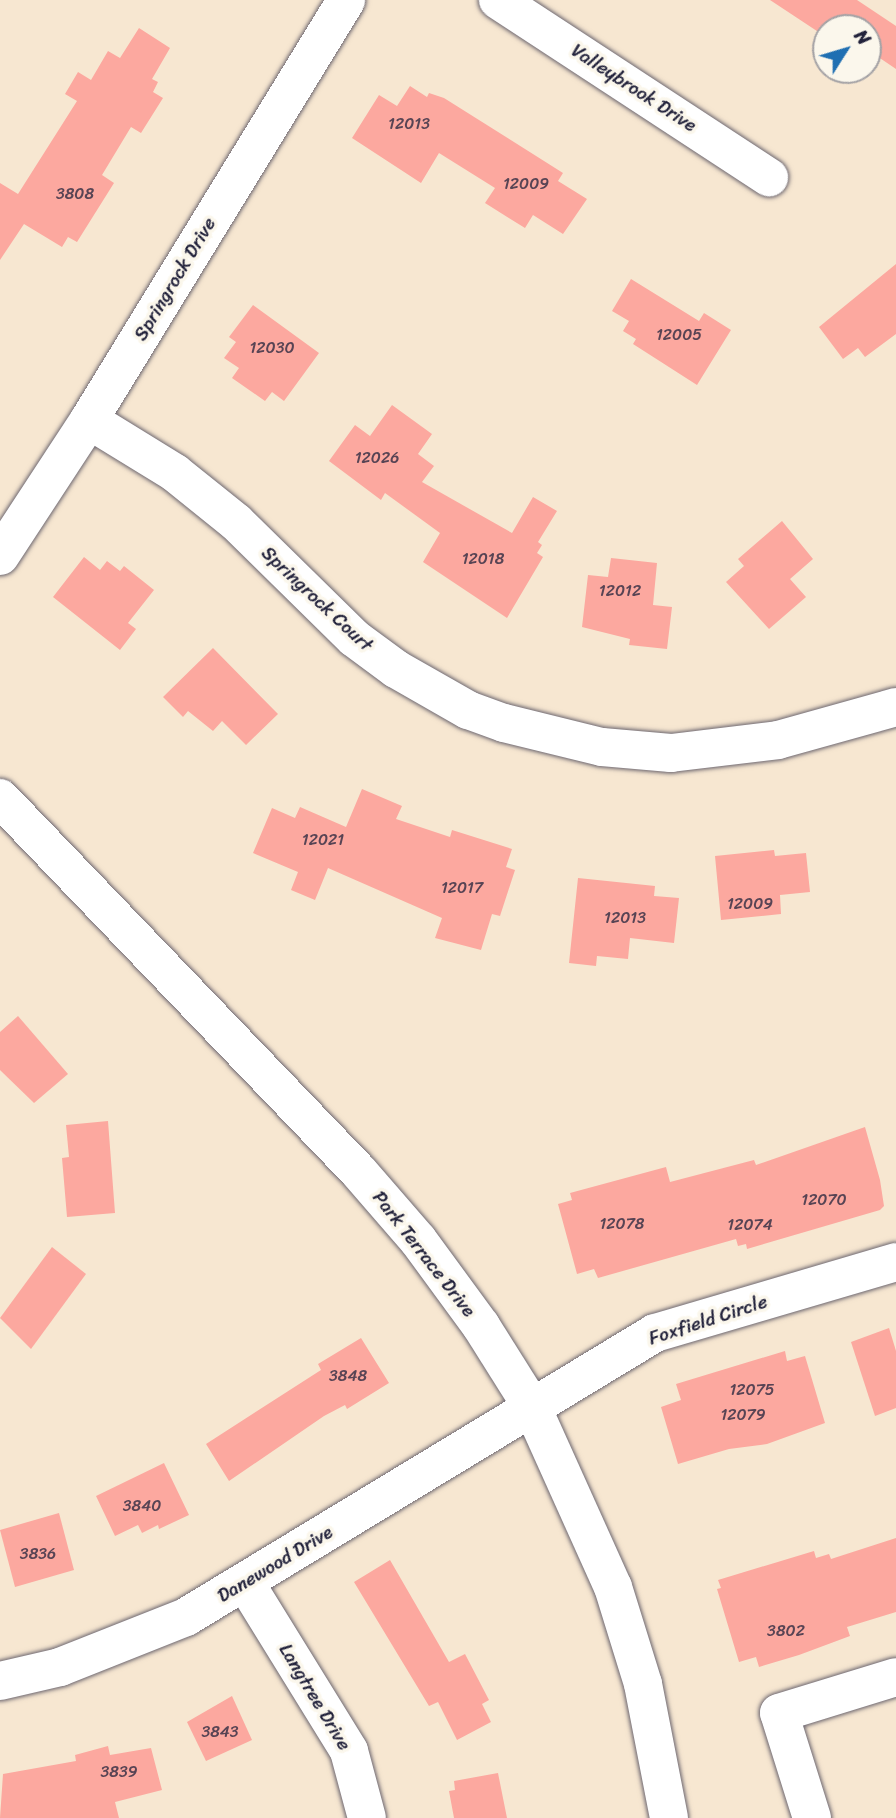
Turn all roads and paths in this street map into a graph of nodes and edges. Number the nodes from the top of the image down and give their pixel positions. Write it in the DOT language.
graph roads {
  1 [pos="346,0"];
  2 [pos="498,0"];
  3 [pos="769,177"];
  4 [pos="89,420"];
  5 [pos="0,556"];
  6 [pos="896,707"];
  7 [pos="0,798"];
  8 [pos="896,1262"];
  9 [pos="532,1407"];
  10 [pos="246,1584"];
  11 [pos="896,1677"];
  12 [pos="0,1681"];
  13 [pos="367,1818"];
  14 [pos="669,1818"];
  15 [pos="812,1818"];
  1 -- 4 [label="street, Springrock Drive"];
  2 -- 3 [label="street, Valleybrook Drive"];
  4 -- 5 [label="street, Springrock Drive"];
  4 -- 6 [label="street, Springrock Court"];
  7 -- 9 [label="street, Park Terrace Drive"];
  8 -- 9 [label="street, Foxfield Circle"];
  9 -- 10 [label="street, Danewood Drive"];
  9 -- 14 [label="street, Park Terrace Drive"];
  10 -- 12 [label="street, Danewood Drive"];
  10 -- 13 [label="street, Langtree Drive"];
  11 -- 15 [label="street"];
}
